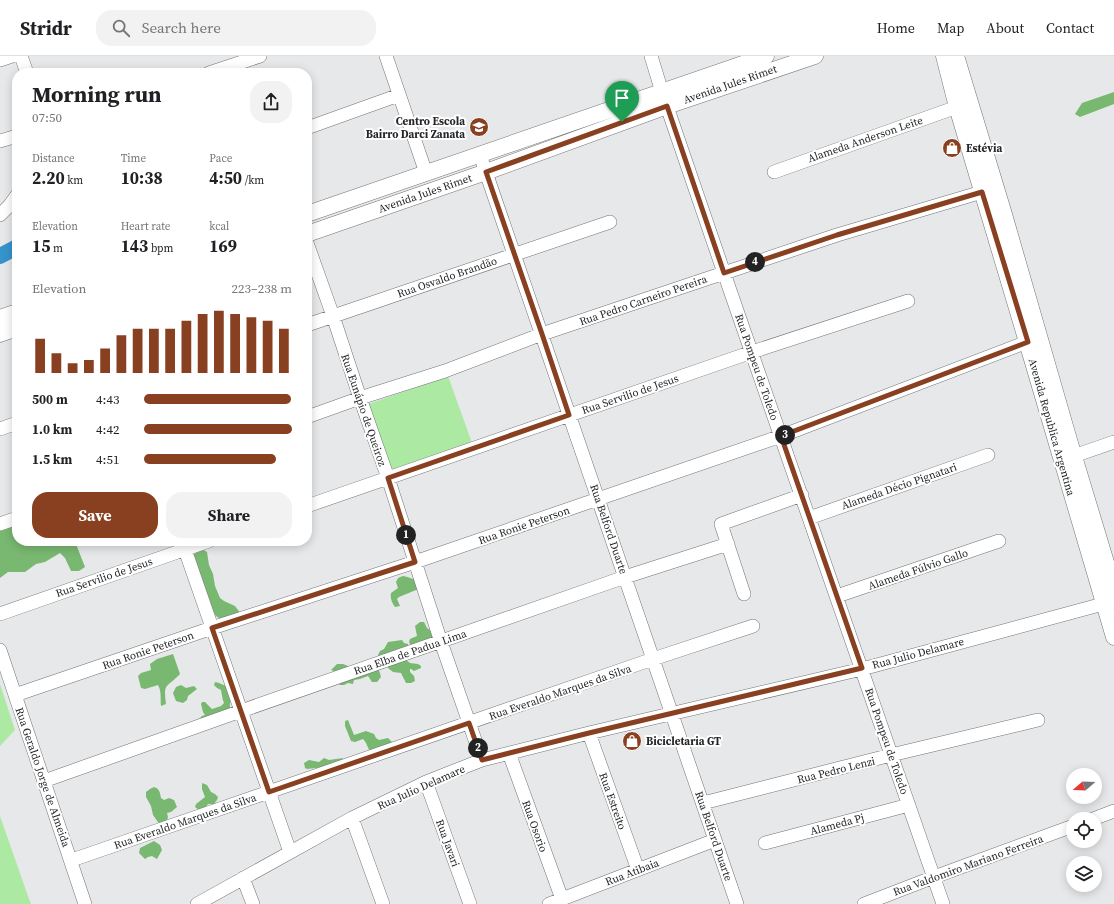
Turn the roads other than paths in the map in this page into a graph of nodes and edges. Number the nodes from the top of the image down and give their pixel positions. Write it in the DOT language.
graph roads {
  1 [pos="12,56"];
  2 [pos="21,56"];
  3 [pos="260,56"];
  4 [pos="386,56"];
  5 [pos="651,56"];
  6 [pos="766,56"];
  7 [pos="815,56"];
  8 [pos="944,56"];
  9 [pos="956,56"];
  10 [pos="0,60"];
  11 [pos="246,63"];
  12 [pos="25,68"];
  13 [pos="228,68"];
  14 [pos="399,95"];
  15 [pos="664,99"];
  16 [pos="957,108"];
  17 [pos="312,126"];
  18 [pos="12,137"];
  19 [pos="0,141"];
  20 [pos="480,155"];
  21 [pos="486,172"];
  22 [pos="774,172"];
  23 [pos="426,173"];
  24 [pos="982,192"];
  25 [pos="12,202"];
  26 [pos="1003,211"];
  27 [pos="312,212"];
  28 [pos="0,215"];
  29 [pos="610,222"];
  30 [pos="312,232"];
  31 [pos="514,255"];
  32 [pos="312,257"];
  33 [pos="724,273"];
  34 [pos="908,301"];
  35 [pos="12,314"];
  36 [pos="333,316"];
  37 [pos="0,318"];
  38 [pos="312,323"];
  39 [pos="12,330"];
  40 [pos="0,334"];
  41 [pos="542,334"];
  42 [pos="1034,340"];
  43 [pos="752,352"];
  44 [pos="360,398"];
  45 [pos="312,415"];
  46 [pos="569,415"];
  47 [pos="12,425"];
  48 [pos="0,429"];
  49 [pos="781,436"];
  50 [pos="1114,442"];
  51 [pos="988,455"];
  52 [pos="1068,458"];
  53 [pos="388,478"];
  54 [pos="802,495"];
  55 [pos="598,500"];
  56 [pos="312,504"];
  57 [pos="809,518"];
  58 [pos="12,520"];
  59 [pos="0,524"];
  60 [pos="999,541"];
  61 [pos="728,544"];
  62 [pos="181,546"];
  63 [pos="184,546"];
  64 [pos="415,562"];
  65 [pos="625,577"];
  66 [pos="1114,589"];
  67 [pos="744,594"];
  68 [pos="836,596"];
  69 [pos="1109,602"];
  70 [pos="0,614"];
  71 [pos="753,626"];
  72 [pos="212,628"];
  73 [pos="1114,637"];
  74 [pos="441,642"];
  75 [pos="0,650"];
  76 [pos="653,659"];
  77 [pos="862,668"];
  78 [pos="15,695"];
  79 [pos="241,711"];
  80 [pos="672,714"];
  81 [pos="1038,720"];
  82 [pos="469,723"];
  83 [pos="589,733"];
  84 [pos="509,753"];
  85 [pos="891,755"];
  86 [pos="482,760"];
  87 [pos="44,781"];
  88 [pos="426,782"];
  89 [pos="269,792"];
  90 [pos="703,803"];
  91 [pos="909,805"];
  92 [pos="1114,811"];
  93 [pos="1102,816"];
  94 [pos="352,818"];
  95 [pos="1066,829"];
  96 [pos="715,840"];
  97 [pos="766,843"];
  98 [pos="290,852"];
  99 [pos="72,860"];
  100 [pos="638,870"];
  101 [pos="934,877"];
  102 [pos="243,878"];
  103 [pos="562,899"];
  104 [pos="85,904"];
  105 [pos="197,904"];
  106 [pos="253,904"];
  107 [pos="383,904"];
  108 [pos="470,904"];
  109 [pos="549,904"];
  110 [pos="737,904"];
  111 [pos="864,904"];
  112 [pos="943,904"];
  1 -- 10 [label="street"];
  2 -- 12 [label="street"];
  3 -- 11 [label="street"];
  4 -- 14 [label="street"];
  5 -- 15 [label="street, Rua Pompeu de Toledo"];
  6 -- 15 [label="main road, Avenida Jules Rimet"];
  7 -- 15 [label="main road, Avenida Jules Rimet"];
  8 -- 16 [label="main road, Avenida Republica Argentina"];
  9 -- 26 [label="main road, Avenida Republica Argentina"];
  11 -- 13 [label="street"];
  14 -- 17 [label="street"];
  14 -- 23 [label="street"];
  15 -- 20 [label="main road, Avenida Jules Rimet"];
  15 -- 21 [label="main road, Avenida Jules Rimet"];
  15 -- 33 [label="street, Rua Pompeu de Toledo"];
  16 -- 22 [label="street, Alameda Anderson Leite"];
  16 -- 24 [label="main road, Avenida Republica Argentina"];
  18 -- 19 [label="street"];
  20 -- 21 [label="street, Rua Belford Duarte"];
  20 -- 23 [label="main road, Avenida Jules Rimet"];
  21 -- 30 [label="main road, Avenida Jules Rimet"];
  21 -- 31 [label="street, Rua Belford Duarte"];
  23 -- 27 [label="main road, Avenida Jules Rimet"];
  24 -- 26 [label="main road"];
  24 -- 33 [label="street, Rua Pedro Carneiro Pereira"];
  24 -- 42 [label="main road, Avenida Republica Argentina"];
  25 -- 28 [label="street"];
  26 -- 42 [label="main road, Avenida Republica Argentina"];
  29 -- 31 [label="street, Rua Osvaldo Brandão"];
  31 -- 36 [label="street, Rua Osvaldo Brandão"];
  31 -- 41 [label="street, Rua Belford Duarte"];
  32 -- 36 [label="street, Rua Eunápio de Queiroz"];
  33 -- 41 [label="street, Rua Pedro Carneiro Pereira"];
  33 -- 43 [label="street, Rua Pompeu de Toledo"];
  34 -- 43 [label="street, Rua Servilio de Jesus"];
  35 -- 37 [label="main road"];
  36 -- 38 [label="street, Rua Osvaldo Brandão"];
  36 -- 44 [label="street, Rua Eunápio de Queiroz"];
  39 -- 40 [label="main road"];
  41 -- 44 [label="street, Rua Pedro Carneiro Pereira"];
  41 -- 46 [label="street, Rua Belford Duarte"];
  42 -- 49 [label="street, Rua Ronie Peterson"];
  42 -- 52 [label="main road, Avenida Republica Argentina"];
  43 -- 46 [label="street, Rua Servilio de Jesus"];
  43 -- 49 [label="street, Rua Pompeu de Toledo"];
  44 -- 45 [label="street, Rua Pedro Carneiro Pereira"];
  44 -- 53 [label="street, Rua Eunápio de Queiroz"];
  46 -- 53 [label="street, Rua Servilio de Jesus"];
  46 -- 55 [label="street, Rua Belford Duarte"];
  47 -- 48 [label="street"];
  49 -- 54 [label="street, Rua Pompeu de Toledo"];
  49 -- 55 [label="street, Rua Ronie Peterson"];
  50 -- 52 [label="street"];
  51 -- 57 [label="street, Alameda Décio Pignatari"];
  52 -- 66 [label="main road, Avenida Republica Argentina"];
  52 -- 69 [label="main road, Avenida Republica Argentina"];
  53 -- 56 [label="street, Rua Servilio de Jesus"];
  53 -- 64 [label="street, Rua Eunápio de Queiroz"];
  54 -- 57 [label="street, Rua Pompeu de Toledo"];
  54 -- 61 [label="street"];
  55 -- 64 [label="street, Rua Ronie Peterson"];
  55 -- 65 [label="street, Rua Belford Duarte"];
  57 -- 68 [label="street, Rua Pompeu de Toledo"];
  58 -- 59 [label="street"];
  60 -- 68 [label="street, Alameda Fúlvio Gallo"];
  61 -- 65 [label="street, Rua Elba de Padua Lima"];
  61 -- 67 [label="street"];
  62 -- 70 [label="street, Rua Servilio de Jesus"];
  63 -- 72 [label="street"];
  64 -- 72 [label="street, Rua Ronie Peterson"];
  64 -- 74 [label="street, Rua Eunápio de Queiroz"];
  65 -- 74 [label="street, Rua Elba de Padua Lima"];
  65 -- 76 [label="street, Rua Belford Duarte"];
  68 -- 77 [label="street, Rua Pompeu de Toledo"];
  69 -- 73 [label="main road, Avenida Republica Argentina"];
  69 -- 77 [label="street, Rua Julio Delamare"];
  71 -- 76 [label="street, Rua Everaldo Marques da Silva"];
  72 -- 78 [label="street, Rua Ronie Peterson"];
  72 -- 79 [label="street"];
  74 -- 79 [label="street, Rua Elba de Padua Lima"];
  74 -- 82 [label="street, Rua Eunápio de Queiroz"];
  75 -- 78 [label="street, Rua Geraldo Jorge de Almeida"];
  76 -- 80 [label="street, Rua Belford Duarte"];
  76 -- 82 [label="street, Rua Everaldo Marques da Silva"];
  77 -- 80 [label="street, Rua Julio Delamare"];
  77 -- 85 [label="street, Rua Pompeu de Toledo"];
  78 -- 87 [label="street, Rua Geraldo Jorge de Almeida"];
  79 -- 87 [label="street, Rua Elba de Padua Lima"];
  79 -- 89 [label="street"];
  80 -- 83 [label="street, Rua Julio Delamare"];
  80 -- 90 [label="street, Rua Belford Duarte"];
  81 -- 85 [label="street, Rua Pedro Lenzi"];
  82 -- 86 [label="street, Rua Eunápio de Queiroz"];
  82 -- 89 [label="street, Rua Everaldo Marques da Silva"];
  83 -- 84 [label="street, Rua Julio Delamare"];
  83 -- 100 [label="street, Rua Estreito"];
  84 -- 86 [label="street, Rua Julio Delamare"];
  84 -- 103 [label="street, Rua Osorio"];
  85 -- 90 [label="street, Rua Pedro Lenzi"];
  85 -- 91 [label="street, Rua Pompeu de Toledo"];
  86 -- 88 [label="street, Rua Julio Delamare"];
  87 -- 99 [label="street, Rua Geraldo Jorge de Almeida"];
  88 -- 94 [label="street, Rua Julio Delamare"];
  88 -- 108 [label="street, Rua Javari"];
  89 -- 98 [label="street"];
  89 -- 99 [label="street, Rua Everaldo Marques da Silva"];
  90 -- 96 [label="street, Rua Belford Duarte"];
  91 -- 97 [label="street, Alameda Pj"];
  91 -- 101 [label="street, Rua Pompeu de Toledo"];
  92 -- 93 [label="street"];
  94 -- 98 [label="street, Rua Julio Delamare"];
  94 -- 107 [label="street"];
  95 -- 101 [label="street, Rua Valdomiro Mariano Ferreira"];
  96 -- 100 [label="street, Rua Atibaia"];
  96 -- 110 [label="street, Rua Belford Duarte"];
  98 -- 102 [label="street, Rua Julio Delamare"];
  99 -- 104 [label="street, Rua Geraldo Jorge de Almeida"];
  100 -- 103 [label="street, Rua Atibaia"];
  101 -- 111 [label="street, Rua Valdomiro Mariano Ferreira"];
  101 -- 112 [label="street, Rua Pompeu de Toledo"];
  102 -- 105 [label="street, Rua Julio Delamare"];
  102 -- 106 [label="street"];
  103 -- 109 [label="street, Rua Atibaia"];
}
